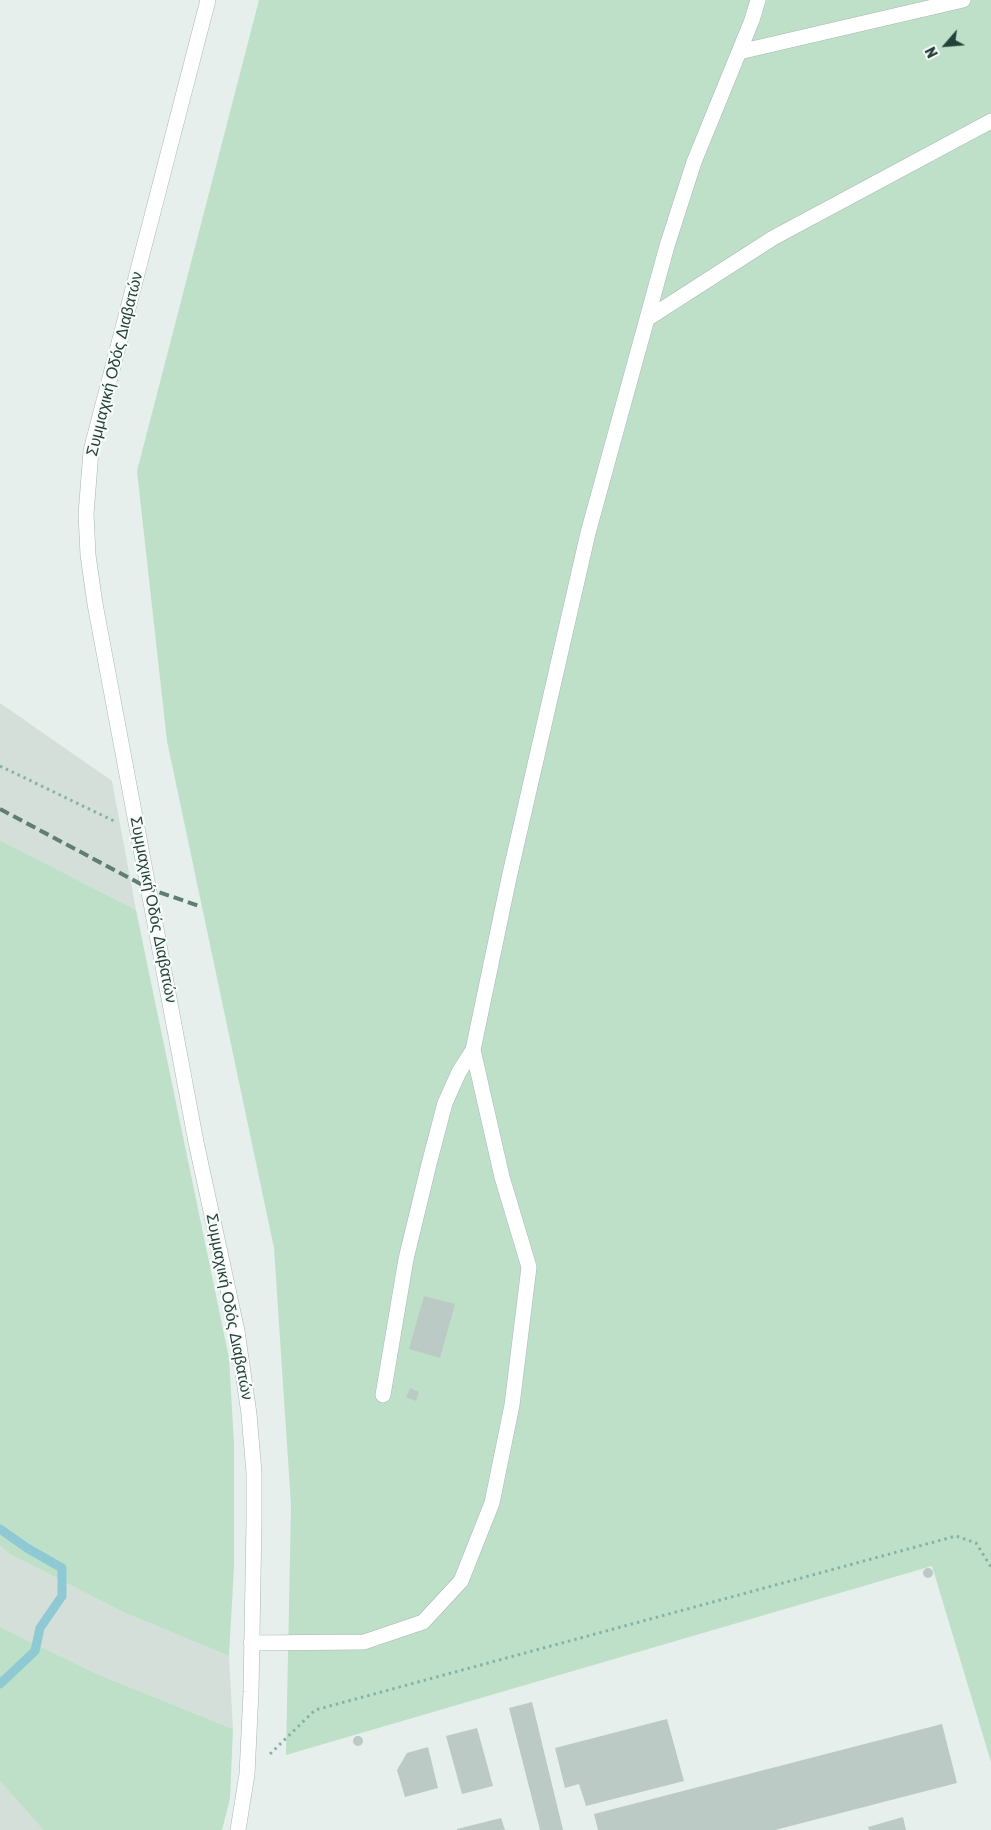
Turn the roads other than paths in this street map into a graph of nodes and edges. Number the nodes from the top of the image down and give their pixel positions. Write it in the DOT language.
graph roads {
  1 [pos="208,0"];
  2 [pos="758,0"];
  3 [pos="963,0"];
  4 [pos="739,52"];
  5 [pos="991,121"];
  6 [pos="647,319"];
  7 [pos="473,1050"];
  8 [pos="383,1395"];
  9 [pos="252,1643"];
  10 [pos="238,1830"];
  1 -- 9 [label="street, Συμμαχική Οδός Διαβατών"];
  2 -- 4 [label="street"];
  3 -- 4 [label="street"];
  4 -- 6 [label="street"];
  5 -- 6 [label="street"];
  6 -- 7 [label="street"];
  7 -- 8 [label="street"];
  7 -- 9 [label="street"];
  9 -- 10 [label="street, Συμμαχική Οδός Διαβατών"];
}
